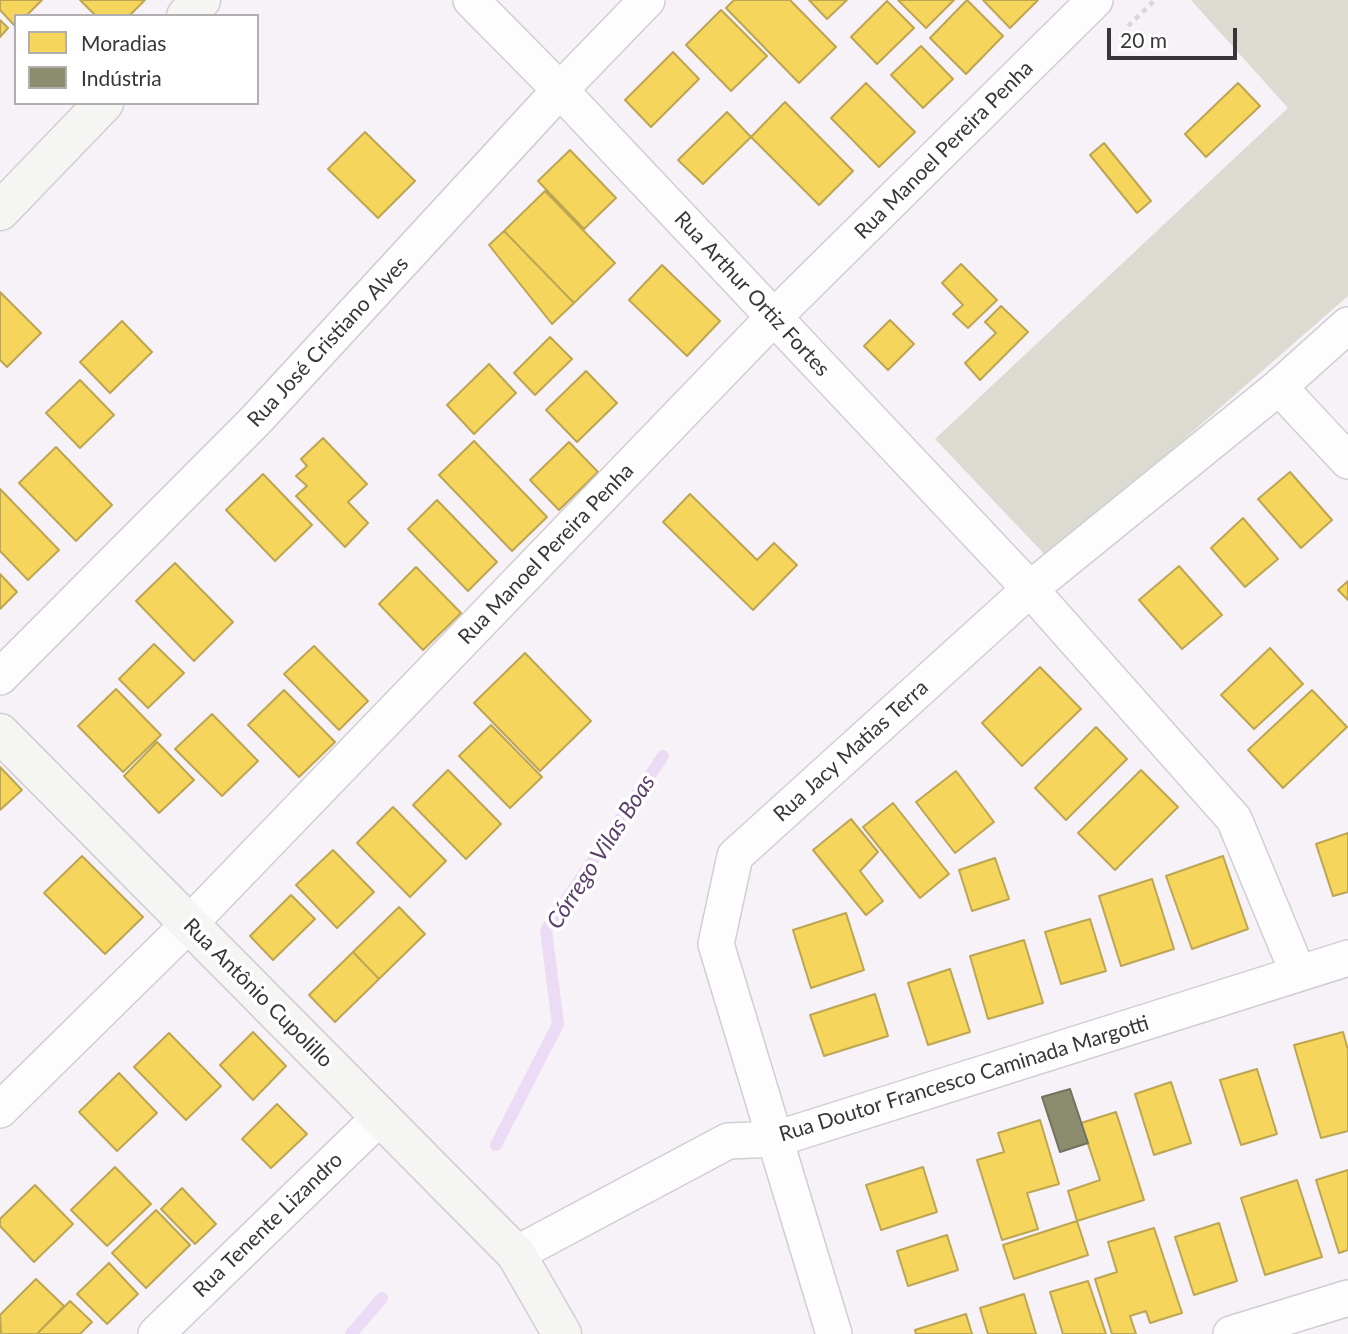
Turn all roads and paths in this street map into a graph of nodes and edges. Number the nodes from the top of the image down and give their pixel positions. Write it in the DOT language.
graph roads {
  1 [pos="201,0"];
  2 [pos="471,0"];
  3 [pos="647,0"];
  4 [pos="1095,0"];
  5 [pos="1155,0"];
  6 [pos="188,14"];
  7 [pos="1125,30"];
  8 [pos="559,90"];
  9 [pos="102,105"];
  10 [pos="0,211"];
  11 [pos="774,317"];
  12 [pos="1348,325"];
  13 [pos="1279,387"];
  14 [pos="1348,461"];
  15 [pos="1030,589"];
  16 [pos="0,677"];
  17 [pos="0,733"];
  18 [pos="190,924"];
  19 [pos="1348,958"];
  20 [pos="1298,973"];
  21 [pos="0,1110"];
  22 [pos="381,1116"];
  23 [pos="776,1139"];
  24 [pos="516,1254"];
  25 [pos="1348,1298"];
  26 [pos="156,1334"];
  27 [pos="562,1334"];
  28 [pos="834,1334"];
  29 [pos="1231,1334"];
  1 -- 6 [label="street"];
  2 -- 8 [label="street, Rua Arthur Ortiz Fortes"];
  3 -- 8 [label="street, Rua José Cristiano Alves"];
  4 -- 11 [label="street, Rua Manoel Pereira Penha"];
  5 -- 7 [label="path"];
  8 -- 11 [label="street, Rua Arthur Ortiz Fortes"];
  8 -- 16 [label="street, Rua José Cristiano Alves"];
  9 -- 10 [label="street"];
  11 -- 15 [label="street, Rua Arthur Ortiz Fortes"];
  11 -- 18 [label="street, Rua Manoel Pereira Penha"];
  12 -- 13 [label="street, Rua Jacy Matias Terra"];
  13 -- 14 [label="street"];
  13 -- 15 [label="street, Rua Jacy Matias Terra"];
  15 -- 20 [label="street, Rua Arthur Ortiz Fortes"];
  15 -- 23 [label="street, Rua Jacy Matias Terra"];
  17 -- 18 [label="street, Rua Antônio Cupolillo"];
  18 -- 21 [label="street, Rua Manoel Pereira Penha"];
  18 -- 22 [label="street, Rua Antônio Cupolillo"];
  19 -- 20 [label="street, Rua Doutor Francesco Caminada Margotti"];
  20 -- 23 [label="street, Rua Doutor Francesco Caminada Margotti"];
  22 -- 24 [label="street, Rua Antônio Cupolillo"];
  22 -- 26 [label="street, Rua Tenente Lizandro"];
  23 -- 24 [label="street, Rua Doutor Francesco Caminada Margotti"];
  23 -- 28 [label="street, Rua Jacy Matias Terra"];
  24 -- 27 [label="street, Rua Antônio Cupolillo"];
  25 -- 29 [label="street"];
}
